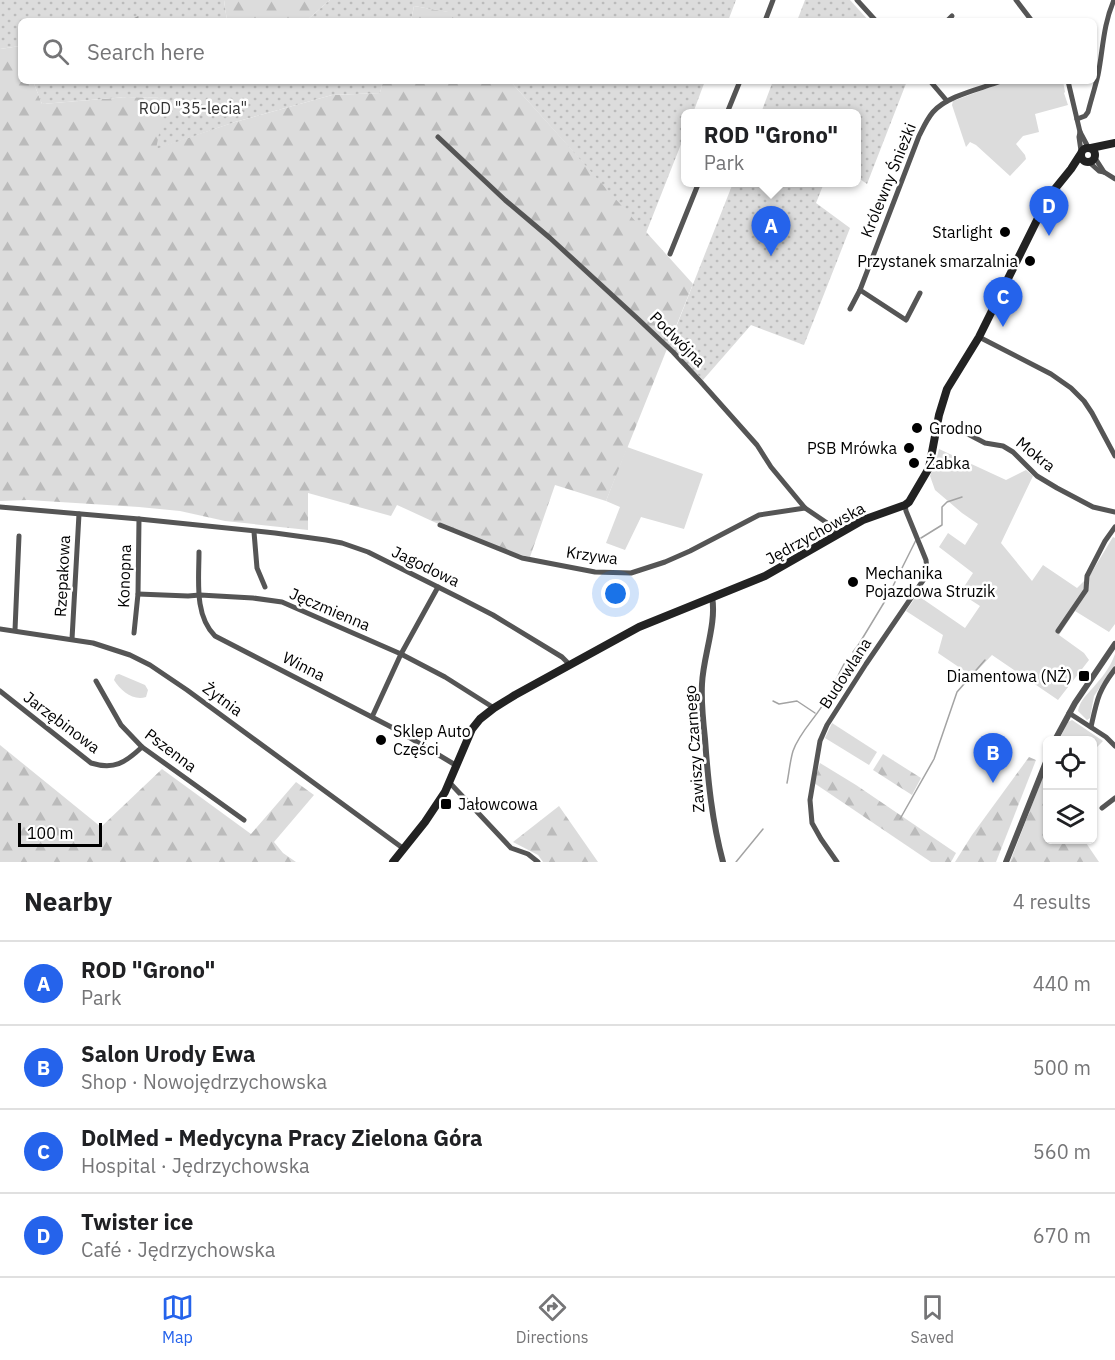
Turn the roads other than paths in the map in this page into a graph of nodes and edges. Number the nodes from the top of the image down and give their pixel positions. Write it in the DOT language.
graph roads {
  1 [pos="773,0"];
  2 [pos="1016,0"];
  3 [pos="1114,0"];
  4 [pos="859,1"];
  5 [pos="766,18"];
  6 [pos="873,18"];
  7 [pos="1030,18"];
  8 [pos="1097,78"];
  9 [pos="739,84"];
  10 [pos="933,84"];
  11 [pos="994,84"];
  12 [pos="1069,84"];
  13 [pos="1095,84"];
  14 [pos="947,101"];
  15 [pos="729,109"];
  16 [pos="1077,119"];
  17 [pos="438,137"];
  18 [pos="1112,144"];
  19 [pos="1088,154"];
  20 [pos="1115,179"];
  21 [pos="697,187"];
  22 [pos="670,254"];
  23 [pos="860,290"];
  24 [pos="920,293"];
  25 [pos="850,309"];
  26 [pos="979,337"];
  27 [pos="937,426"];
  28 [pos="1115,456"];
  29 [pos="905,505"];
  30 [pos="0,507"];
  31 [pos="805,508"];
  32 [pos="1115,512"];
  33 [pos="79,514"];
  34 [pos="139,519"];
  35 [pos="440,525"];
  36 [pos="1115,527"];
  37 [pos="254,532"];
  38 [pos="837,534"];
  39 [pos="19,536"];
  40 [pos="199,552"];
  41 [pos="265,587"];
  42 [pos="438,587"];
  43 [pos="138,594"];
  44 [pos="200,595"];
  45 [pos="712,597"];
  46 [pos="0,629"];
  47 [pos="15,630"];
  48 [pos="1058,631"];
  49 [pos="134,633"];
  50 [pos="72,639"];
  51 [pos="1115,644"];
  52 [pos="401,654"];
  53 [pos="570,665"];
  54 [pos="1115,669"];
  55 [pos="96,681"];
  56 [pos="0,691"];
  57 [pos="494,708"];
  58 [pos="1070,713"];
  59 [pos="372,717"];
  60 [pos="1091,727"];
  61 [pos="1058,736"];
  62 [pos="1115,746"];
  63 [pos="142,747"];
  64 [pos="457,766"];
  65 [pos="1043,767"];
  66 [pos="450,783"];
  67 [pos="1115,798"];
  68 [pos="1102,808"];
  69 [pos="244,820"];
  70 [pos="405,849"];
  71 [pos="393,862"];
  72 [pos="538,862"];
  73 [pos="723,862"];
  74 [pos="837,862"];
  75 [pos="1006,862"];
  1 -- 5 [label="street"];
  2 -- 7 [label="street"];
  3 -- 8 [label="street"];
  4 -- 6 [label="street"];
  9 -- 15 [label="street"];
  10 -- 14 [label="street"];
  11 -- 14 [label="street"];
  12 -- 16 [label="street"];
  13 -- 16 [label="street"];
  14 -- 23 [label="street, Królewny Śnieżki"];
  16 -- 19 [label="street"];
  17 -- 31 [label="street, Podwójna"];
  18 -- 19 [label="main road"];
  19 -- 20 [label="street"];
  19 -- 26 [label="main road"];
  21 -- 22 [label="street"];
  23 -- 24 [label="street"];
  23 -- 25 [label="street, Królewny Śnieżki"];
  26 -- 27 [label="main road"];
  26 -- 28 [label="street"];
  27 -- 29 [label="main road"];
  27 -- 32 [label="street, Mokra"];
  29 -- 38 [label="main road, Jędrzychowska"];
  29 -- 74 [label="street, Budowlana"];
  30 -- 33 [label="street, Jagodowa"];
  31 -- 35 [label="street, Krzywa"];
  31 -- 38 [label="street, Podwójna"];
  33 -- 34 [label="street, Jagodowa"];
  33 -- 50 [label="street, Rzepakowa"];
  34 -- 37 [label="street, Jagodowa"];
  34 -- 43 [label="street, Konopna"];
  36 -- 48 [label="street"];
  37 -- 41 [label="street"];
  37 -- 42 [label="street, Jagodowa"];
  38 -- 45 [label="main road, Jędrzychowska"];
  39 -- 47 [label="street"];
  40 -- 44 [label="street, Winna"];
  42 -- 52 [label="street"];
  42 -- 53 [label="street, Jagodowa"];
  43 -- 44 [label="street, Jęczmienna"];
  43 -- 49 [label="street, Konopna"];
  44 -- 52 [label="street, Jęczmienna"];
  44 -- 59 [label="street, Winna"];
  45 -- 53 [label="main road, Jędrzychowska"];
  45 -- 73 [label="street, Zawiszy Czarnego"];
  46 -- 47 [label="street, Żytnia"];
  47 -- 50 [label="street, Żytnia"];
  50 -- 70 [label="street, Żytnia"];
  51 -- 58 [label="street"];
  52 -- 57 [label="street, Jęczmienna"];
  52 -- 59 [label="street"];
  53 -- 57 [label="main road, Jędrzychowska"];
  54 -- 60 [label="street"];
  55 -- 63 [label="street, Pszenna"];
  56 -- 63 [label="street, Jarzębinowa"];
  57 -- 64 [label="main road, Jędrzychowska"];
  58 -- 60 [label="street"];
  58 -- 61 [label="street"];
  59 -- 64 [label="street, Winna"];
  60 -- 62 [label="street"];
  63 -- 69 [label="street, Pszenna"];
  64 -- 66 [label="main road, Jędrzychowska"];
  65 -- 75 [label="street"];
  66 -- 70 [label="main road, Jędrzychowska"];
  66 -- 72 [label="street"];
  67 -- 68 [label="street"];
  70 -- 71 [label="main road, Jędrzychowska"];
}
